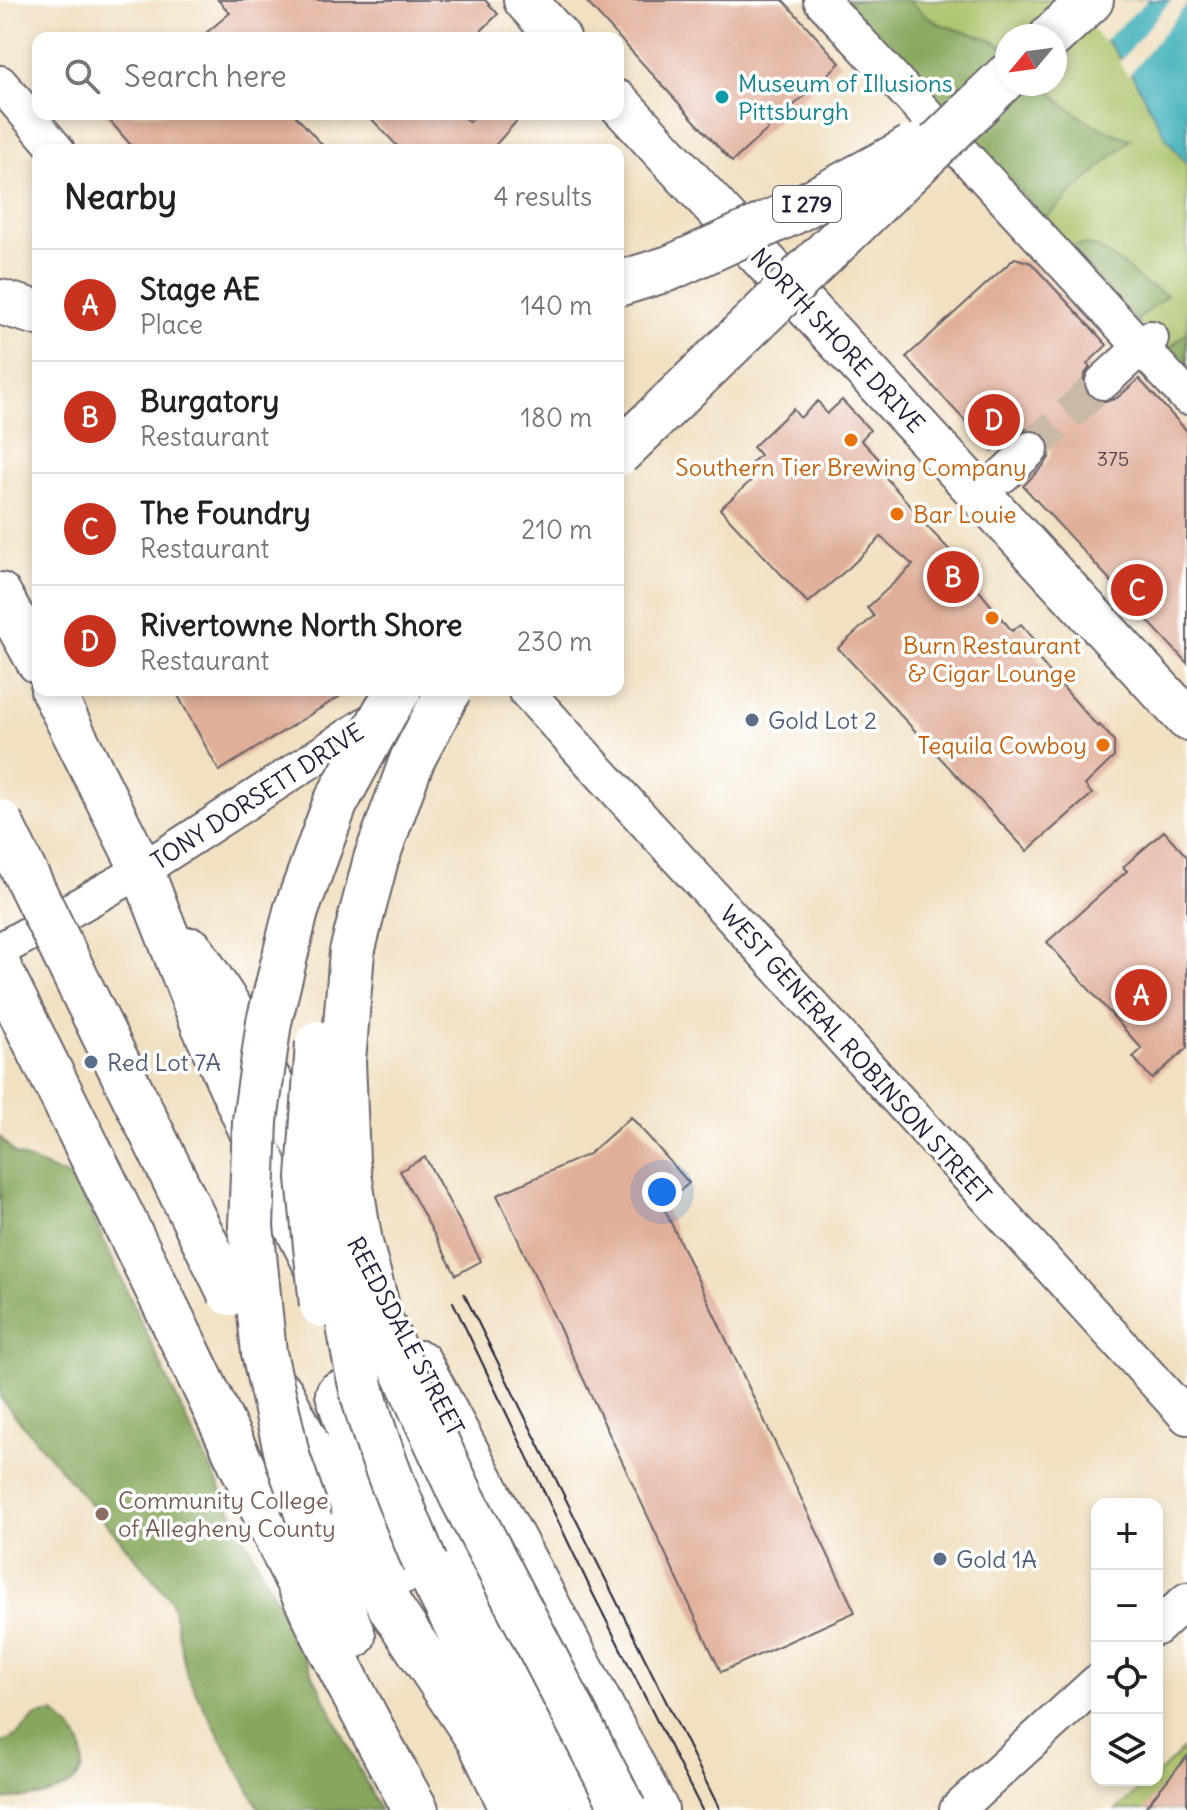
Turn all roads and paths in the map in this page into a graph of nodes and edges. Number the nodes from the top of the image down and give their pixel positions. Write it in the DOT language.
graph roads {
  1 [pos="525,0"];
  2 [pos="821,0"];
  3 [pos="1090,0"];
  4 [pos="1064,24"];
  5 [pos="554,32"];
  6 [pos="0,83"];
  7 [pos="995,88"];
  8 [pos="624,108"];
  9 [pos="52,144"];
  10 [pos="624,283"];
  11 [pos="793,290"];
  12 [pos="0,302"];
  13 [pos="32,310"];
  14 [pos="1146,342"];
  15 [pos="699,369"];
  16 [pos="1103,382"];
  17 [pos="1187,397"];
  18 [pos="624,438"];
  19 [pos="624,448"];
  20 [pos="1031,449"];
  21 [pos="624,454"];
  22 [pos="624,467"];
  23 [pos="1003,475"];
  24 [pos="0,594"];
  25 [pos="32,651"];
  26 [pos="55,696"];
  27 [pos="395,696"];
  28 [pos="402,696"];
  29 [pos="434,696"];
  30 [pos="445,696"];
  31 [pos="445,696"];
  32 [pos="530,696"];
  33 [pos="1187,719"];
  34 [pos="0,822"];
  35 [pos="142,870"];
  36 [pos="0,950"];
  37 [pos="0,970"];
  38 [pos="1187,1417"];
  39 [pos="1187,1600"];
  40 [pos="494,1612"];
  41 [pos="1163,1622"];
  42 [pos="1091,1687"];
  43 [pos="477,1737"];
  44 [pos="416,1810"];
  45 [pos="428,1810"];
  46 [pos="513,1810"];
  47 [pos="549,1810"];
  48 [pos="574,1810"];
  49 [pos="596,1810"];
  50 [pos="624,1810"];
  51 [pos="657,1810"];
  52 [pos="957,1810"];
  1 -- 5 [label="main road"];
  2 -- 14 [label="street"];
  3 -- 4 [label="highway"];
  6 -- 9 [label="street"];
  7 -- 10 [label="highway, I 279, bridge"];
  7 -- 15 [label="highway, bridge"];
  7 -- 19 [label="highway, bridge"];
  8 -- 11 [label="main road, NORTH SHORE DRIVE"];
  11 -- 22 [label="street"];
  11 -- 33 [label="main road, NORTH SHORE DRIVE"];
  12 -- 13 [label="highway"];
  14 -- 16 [label="street"];
  14 -- 17 [label="street"];
  15 -- 18 [label="highway, bridge"];
  15 -- 21 [label="highway, bridge"];
  20 -- 23 [label="street"];
  24 -- 25 [label="main road"];
  26 -- 35 [label="main road, REEDSDALE STREET"];
  27 -- 45 [label="highway, bridge"];
  28 -- 35 [label="street, TONY DORSETT DRIVE"];
  29 -- 43 [label="highway, bridge"];
  30 -- 47 [label="highway, bridge"];
  31 -- 50 [label="highway, bridge"];
  32 -- 38 [label="street, WEST GENERAL ROBINSON STREET"];
  34 -- 43 [label="highway, bridge"];
  35 -- 36 [label="street, TONY DORSETT DRIVE"];
  35 -- 40 [label="main road, REEDSDALE STREET"];
  35 -- 51 [label="main road, REEDSDALE STREET"];
  37 -- 44 [label="highway"];
  39 -- 41 [label="street"];
  40 -- 48 [label="main road"];
  40 -- 49 [label="main road, REEDSDALE STREET"];
  42 -- 52 [label="street"];
  43 -- 46 [label="highway"];
}
